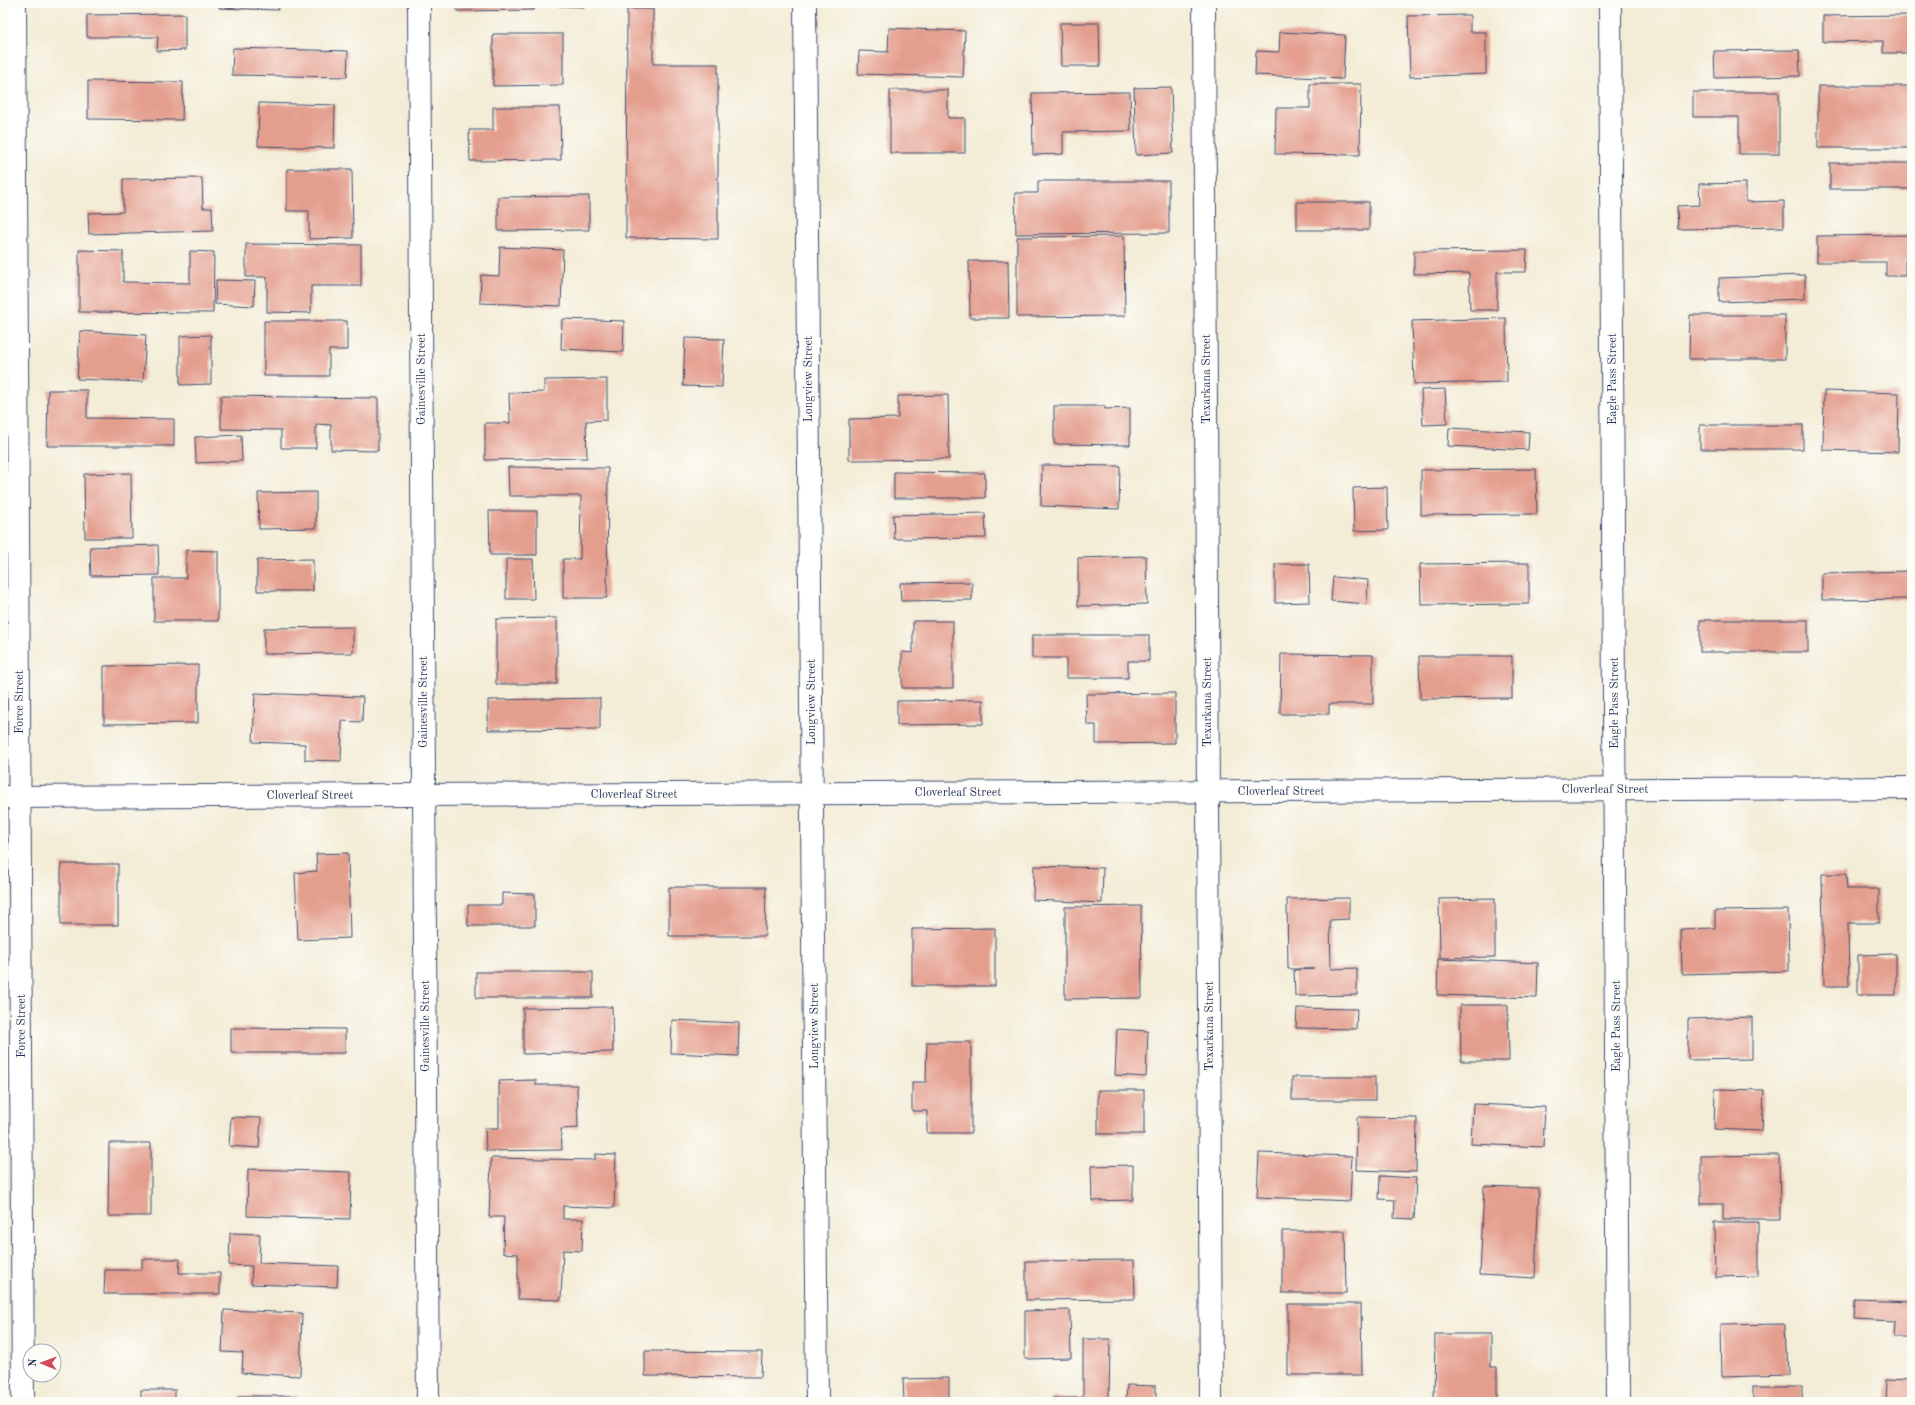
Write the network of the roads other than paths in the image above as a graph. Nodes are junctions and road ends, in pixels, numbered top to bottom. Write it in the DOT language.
graph roads {
  1 [pos="14,3"];
  2 [pos="419,3"];
  3 [pos="805,3"];
  4 [pos="1204,3"];
  5 [pos="1610,3"];
  6 [pos="1912,788"];
  7 [pos="1614,789"];
  8 [pos="1208,791"];
  9 [pos="812,793"];
  10 [pos="424,795"];
  11 [pos="11,796"];
  12 [pos="23,1402"];
  13 [pos="428,1402"];
  14 [pos="817,1402"];
  15 [pos="1211,1402"];
  16 [pos="1618,1402"];
  1 -- 11 [label="street, Force Street"];
  2 -- 10 [label="street, Gainesville Street"];
  3 -- 9 [label="street, Longview Street"];
  4 -- 8 [label="street, Texarkana Street"];
  5 -- 7 [label="street, Eagle Pass Street"];
  6 -- 7 [label="street, Cloverleaf Street"];
  7 -- 8 [label="street, Cloverleaf Street"];
  7 -- 16 [label="street, Eagle Pass Street"];
  8 -- 9 [label="street, Cloverleaf Street"];
  8 -- 15 [label="street, Texarkana Street"];
  9 -- 10 [label="street, Cloverleaf Street"];
  9 -- 14 [label="street, Longview Street"];
  10 -- 11 [label="street, Cloverleaf Street"];
  10 -- 13 [label="street, Gainesville Street"];
  11 -- 12 [label="street, Force Street"];
}
